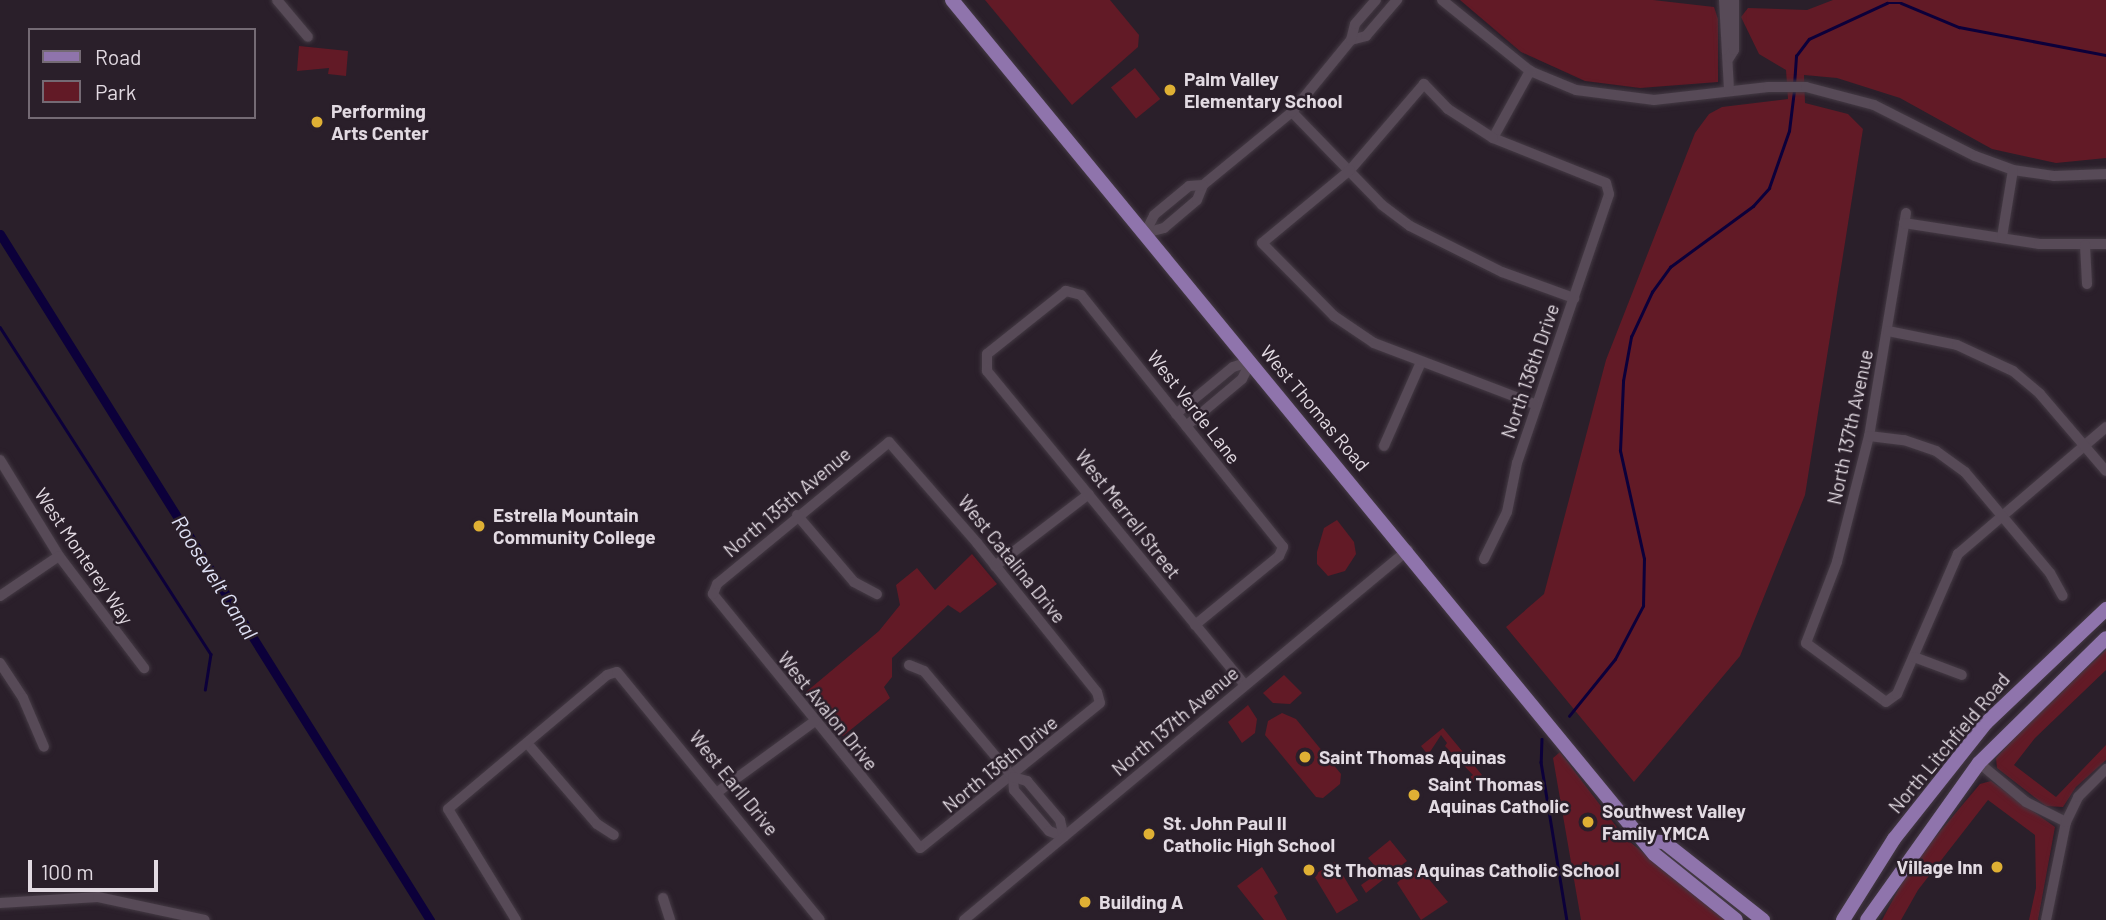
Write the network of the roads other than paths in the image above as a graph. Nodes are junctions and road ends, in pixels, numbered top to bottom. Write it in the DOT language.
graph roads {
  1 [pos="277,0"];
  2 [pos="952,0"];
  3 [pos="1376,0"];
  4 [pos="1397,0"];
  5 [pos="1441,0"];
  6 [pos="1724,0"];
  7 [pos="1734,0"];
  8 [pos="1729,23"];
  9 [pos="308,37"];
  10 [pos="1351,40"];
  11 [pos="1530,71"];
  12 [pos="1729,90"];
  13 [pos="1292,113"];
  14 [pos="1493,138"];
  15 [pos="1350,170"];
  16 [pos="2013,170"];
  17 [pos="2106,174"];
  18 [pos="1203,185"];
  19 [pos="1145,233"];
  20 [pos="2001,237"];
  21 [pos="2106,243"];
  22 [pos="2085,245"];
  23 [pos="2087,284"];
  24 [pos="1075,290"];
  25 [pos="1574,298"];
  26 [pos="1888,331"];
  27 [pos="1251,361"];
  28 [pos="1421,362"];
  29 [pos="1537,405"];
  30 [pos="1176,414"];
  31 [pos="1186,426"];
  32 [pos="2106,427"];
  33 [pos="1869,436"];
  34 [pos="889,442"];
  35 [pos="2084,445"];
  36 [pos="1384,446"];
  37 [pos="0,460"];
  38 [pos="2106,471"];
  39 [pos="1089,494"];
  40 [pos="2001,512"];
  41 [pos="797,515"];
  42 [pos="1408,550"];
  43 [pos="59,556"];
  44 [pos="1484,558"];
  45 [pos="995,566"];
  46 [pos="713,594"];
  47 [pos="877,594"];
  48 [pos="0,596"];
  49 [pos="2063,596"];
  50 [pos="2106,609"];
  51 [pos="1195,625"];
  52 [pos="2106,638"];
  53 [pos="1914,657"];
  54 [pos="0,663"];
  55 [pos="909,665"];
  56 [pos="144,668"];
  57 [pos="1962,675"];
  58 [pos="1245,685"];
  59 [pos="1100,703"];
  60 [pos="815,721"];
  61 [pos="527,743"];
  62 [pos="44,747"];
  63 [pos="1979,763"];
  64 [pos="2106,769"];
  65 [pos="1013,777"];
  66 [pos="719,791"];
  67 [pos="2066,822"];
  68 [pos="614,835"];
  69 [pos="1064,837"];
  70 [pos="1648,841"];
  71 [pos="920,848"];
  72 [pos="663,898"];
  73 [pos="0,903"];
  74 [pos="205,920"];
  75 [pos="516,920"];
  76 [pos="670,920"];
  77 [pos="820,920"];
  78 [pos="964,920"];
  79 [pos="1736,920"];
  80 [pos="1763,920"];
  81 [pos="1843,920"];
  82 [pos="1867,920"];
  83 [pos="2046,920"];
  1 -- 9 [label="street"];
  2 -- 19 [label="main road, West Thomas Road"];
  3 -- 10 [label="street"];
  4 -- 10 [label="street"];
  5 -- 11 [label="street"];
  6 -- 8 [label="street"];
  7 -- 8 [label="street"];
  8 -- 12 [label="street"];
  10 -- 13 [label="street"];
  11 -- 12 [label="street"];
  11 -- 14 [label="street"];
  12 -- 16 [label="street"];
  13 -- 15 [label="street"];
  13 -- 18 [label="street"];
  14 -- 15 [label="street"];
  14 -- 25 [label="street, North 136th Drive"];
  15 -- 25 [label="street"];
  15 -- 28 [label="street"];
  16 -- 17 [label="street"];
  16 -- 20 [label="street"];
  18 -- 19 [label="street"];
  18 -- 19 [label="street"];
  19 -- 27 [label="main road, West Thomas Road"];
  20 -- 22 [label="street"];
  20 -- 26 [label="street, North 137th Avenue"];
  21 -- 22 [label="street"];
  22 -- 23 [label="street"];
  24 -- 30 [label="street, West Verde Lane"];
  24 -- 39 [label="street, West Merrell Street"];
  25 -- 29 [label="street, North 136th Drive"];
  26 -- 33 [label="street, North 137th Avenue"];
  26 -- 35 [label="street"];
  27 -- 30 [label="street"];
  27 -- 31 [label="street"];
  27 -- 42 [label="main road, West Thomas Road"];
  28 -- 29 [label="street"];
  28 -- 36 [label="street"];
  29 -- 44 [label="street, North 136th Drive"];
  30 -- 31 [label="street, West Verde Lane"];
  31 -- 51 [label="street, West Verde Lane"];
  32 -- 35 [label="street"];
  33 -- 40 [label="street"];
  33 -- 53 [label="street, North 137th Avenue"];
  34 -- 41 [label="street, North 135th Avenue"];
  34 -- 45 [label="street, West Catalina Drive"];
  35 -- 38 [label="street"];
  35 -- 40 [label="street"];
  37 -- 43 [label="street, West Monterey Way"];
  39 -- 45 [label="street"];
  39 -- 51 [label="street, West Merrell Street"];
  40 -- 49 [label="street"];
  40 -- 53 [label="street"];
  41 -- 46 [label="street, North 135th Avenue"];
  41 -- 47 [label="street"];
  42 -- 58 [label="street, North 137th Avenue"];
  42 -- 70 [label="main road, West Thomas Road"];
  43 -- 48 [label="street"];
  43 -- 56 [label="street, West Monterey Way"];
  45 -- 59 [label="street, West Catalina Drive"];
  46 -- 60 [label="street, West Avalon Drive"];
  50 -- 81 [label="main road, North Litchfield Road"];
  51 -- 58 [label="street, West Merrell Street"];
  52 -- 63 [label="main road, North Litchfield Road"];
  53 -- 57 [label="street"];
  54 -- 62 [label="street"];
  55 -- 65 [label="street"];
  58 -- 69 [label="street, North 137th Avenue"];
  59 -- 65 [label="street, North 136th Drive"];
  60 -- 66 [label="street"];
  60 -- 71 [label="street, West Avalon Drive"];
  61 -- 66 [label="street, West Earll Drive"];
  61 -- 68 [label="street"];
  61 -- 75 [label="street"];
  63 -- 67 [label="street"];
  63 -- 82 [label="main road, North Litchfield Road"];
  64 -- 67 [label="street"];
  65 -- 69 [label="street"];
  65 -- 71 [label="street, North 136th Drive"];
  66 -- 77 [label="street, West Earll Drive"];
  67 -- 83 [label="street"];
  69 -- 78 [label="street, North 137th Avenue"];
  70 -- 79 [label="main road, West Thomas Road"];
  70 -- 80 [label="main road, West Thomas Road"];
  72 -- 76 [label="street"];
  73 -- 74 [label="street"];
}
